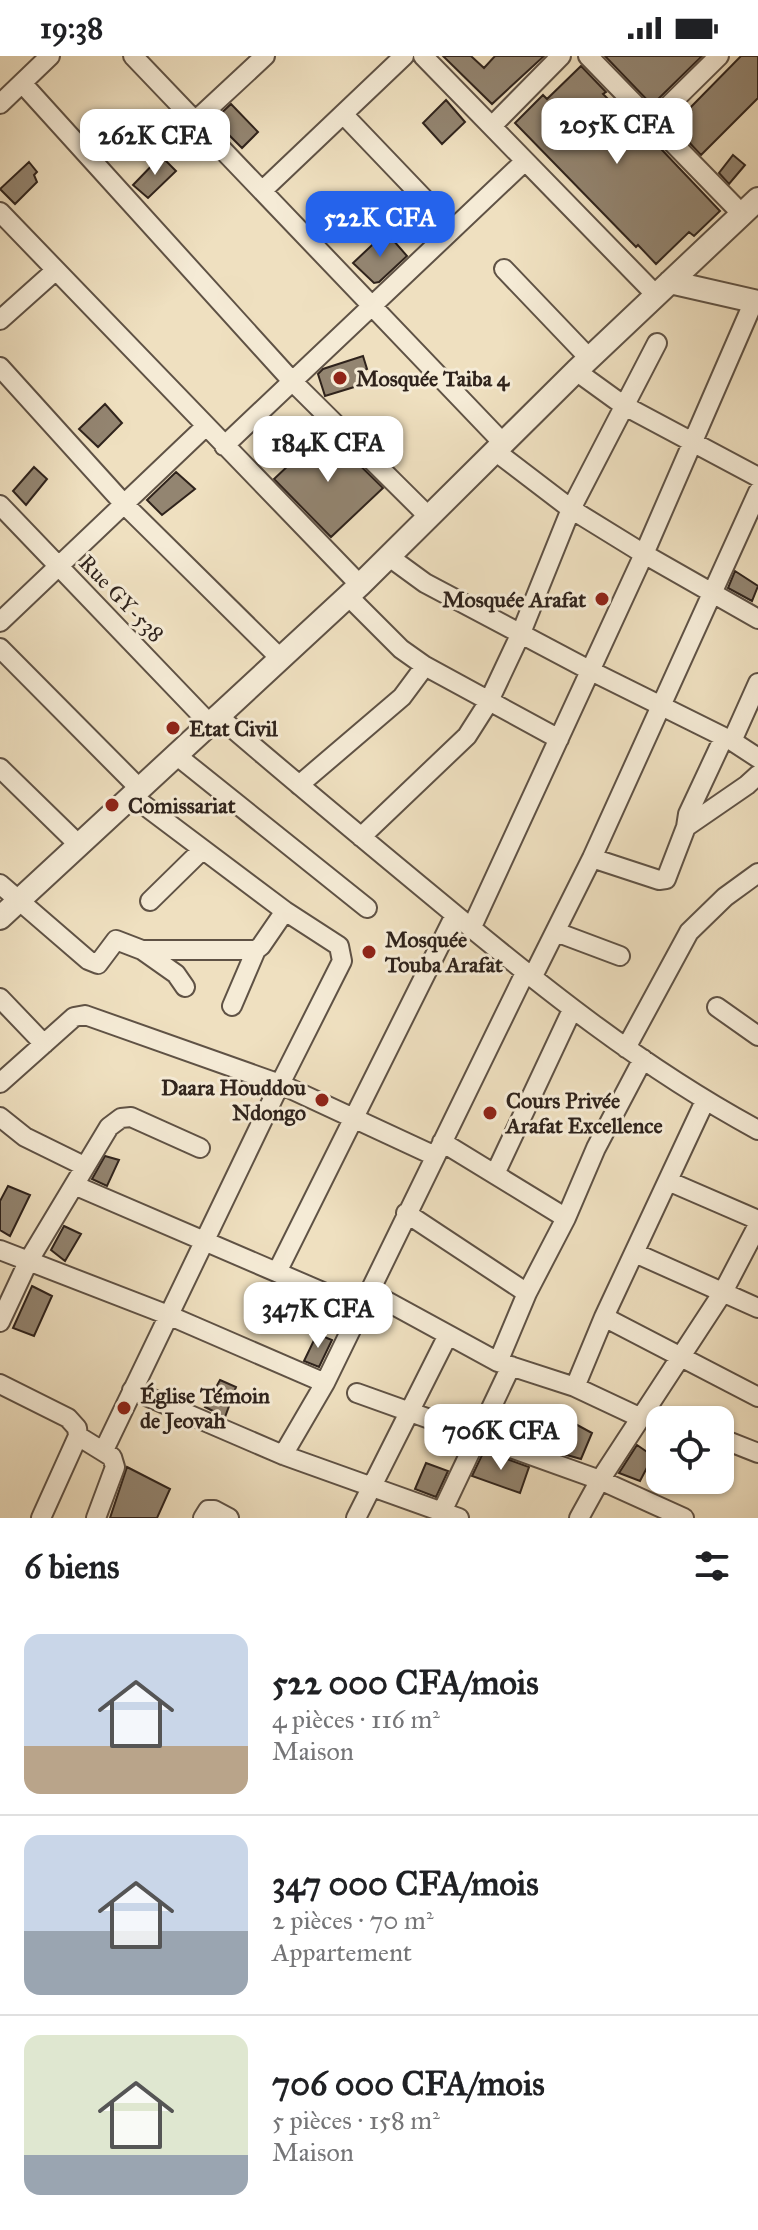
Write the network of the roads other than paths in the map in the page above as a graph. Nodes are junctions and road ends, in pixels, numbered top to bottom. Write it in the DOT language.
graph roads {
  1 [pos="50,56"];
  2 [pos="133,56"];
  3 [pos="265,56"];
  4 [pos="404,56"];
  5 [pos="423,56"];
  6 [pos="561,56"];
  7 [pos="588,56"];
  8 [pos="719,56"];
  9 [pos="22,83"];
  10 [pos="0,104"];
  11 [pos="343,114"];
  12 [pos="195,121"];
  13 [pos="652,122"];
  14 [pos="492,126"];
  15 [pos="525,161"];
  16 [pos="262,191"];
  17 [pos="750,207"];
  18 [pos="0,212"];
  19 [pos="453,229"];
  20 [pos="504,269"];
  21 [pos="56,270"];
  22 [pos="663,289"];
  23 [pos="756,301"];
  24 [pos="371,307"];
  25 [pos="0,320"];
  26 [pos="657,343"];
  27 [pos="583,365"];
  28 [pos="0,367"];
  29 [pos="292,381"];
  30 [pos="623,405"];
  31 [pos="206,426"];
  32 [pos="694,443"];
  33 [pos="224,446"];
  34 [pos="499,447"];
  35 [pos="758,477"];
  36 [pos="758,492"];
  37 [pos="124,504"];
  38 [pos="0,505"];
  39 [pos="571,509"];
  40 [pos="428,516"];
  41 [pos="644,554"];
  42 [pos="388,556"];
  43 [pos="58,567"];
  44 [pos="354,591"];
  45 [pos="713,593"];
  46 [pos="758,619"];
  47 [pos="0,622"];
  48 [pos="521,633"];
  49 [pos="0,648"];
  50 [pos="280,658"];
  51 [pos="425,666"];
  52 [pos="591,671"];
  53 [pos="758,683"];
  54 [pos="488,703"];
  55 [pos="662,707"];
  56 [pos="213,719"];
  57 [pos="559,739"];
  58 [pos="728,739"];
  59 [pos="176,755"];
  60 [pos="758,758"];
  61 [pos="0,768"];
  62 [pos="299,785"];
  63 [pos="754,786"];
  64 [pos="136,793"];
  65 [pos="686,827"];
  66 [pos="361,837"];
  67 [pos="79,845"];
  68 [pos="202,850"];
  69 [pos="592,858"];
  70 [pos="758,873"];
  71 [pos="0,884"];
  72 [pos="19,900"];
  73 [pos="150,901"];
  74 [pos="367,908"];
  75 [pos="285,911"];
  76 [pos="455,915"];
  77 [pos="0,918"];
  78 [pos="471,929"];
  79 [pos="556,932"];
  80 [pos="142,950"];
  81 [pos="256,950"];
  82 [pos="620,956"];
  83 [pos="529,975"];
  84 [pos="185,987"];
  85 [pos="0,998"];
  86 [pos="232,1006"];
  87 [pos="717,1007"];
  88 [pos="572,1010"];
  89 [pos="758,1036"];
  90 [pos="44,1044"];
  91 [pos="626,1048"];
  92 [pos="643,1059"];
  93 [pos="0,1083"];
  94 [pos="280,1084"];
  95 [pos="705,1101"];
  96 [pos="0,1117"];
  97 [pos="353,1118"];
  98 [pos="758,1130"];
  99 [pos="200,1148"];
  100 [pos="438,1149"];
  101 [pos="84,1166"];
  102 [pos="495,1174"];
  103 [pos="668,1181"];
  104 [pos="74,1185"];
  105 [pos="406,1213"];
  106 [pos="566,1218"];
  107 [pos="758,1222"];
  108 [pos="204,1241"];
  109 [pos="0,1250"];
  110 [pos="635,1253"];
  111 [pos="29,1260"];
  112 [pos="277,1272"];
  113 [pos="723,1292"];
  114 [pos="527,1293"];
  115 [pos="364,1300"];
  116 [pos="758,1308"];
  117 [pos="168,1315"];
  118 [pos="604,1317"];
  119 [pos="0,1322"];
  120 [pos="448,1335"];
  121 [pos="679,1356"];
  122 [pos="504,1364"];
  123 [pos="325,1383"];
  124 [pos="0,1384"];
  125 [pos="575,1387"];
  126 [pos="132,1390"];
  127 [pos="357,1393"];
  128 [pos="758,1397"];
  129 [pos="410,1412"];
  130 [pos="642,1416"];
  131 [pos="646,1417"];
  132 [pos="78,1436"];
  133 [pos="477,1436"];
  134 [pos="734,1444"];
  135 [pos="104,1450"];
  136 [pos="758,1453"];
  137 [pos="283,1455"];
  138 [pos="600,1480"];
  139 [pos="372,1486"];
  140 [pos="447,1516"];
  141 [pos="41,1518"];
  142 [pos="96,1518"];
  143 [pos="203,1518"];
  144 [pos="229,1518"];
  145 [pos="356,1518"];
  146 [pos="579,1518"];
  147 [pos="684,1518"];
  1 -- 9 [label="street"];
  2 -- 12 [label="street"];
  3 -- 12 [label="street"];
  4 -- 11 [label="street"];
  5 -- 14 [label="street"];
  6 -- 14 [label="street"];
  7 -- 13 [label="street"];
  8 -- 13 [label="street"];
  9 -- 10 [label="street"];
  9 -- 29 [label="street"];
  11 -- 16 [label="street"];
  11 -- 19 [label="street"];
  12 -- 16 [label="street"];
  13 -- 17 [label="street"];
  14 -- 15 [label="street"];
  15 -- 19 [label="street"];
  15 -- 22 [label="street"];
  16 -- 24 [label="street"];
  17 -- 22 [label="street"];
  18 -- 21 [label="street"];
  19 -- 24 [label="street"];
  20 -- 27 [label="street"];
  21 -- 25 [label="street"];
  21 -- 31 [label="street"];
  22 -- 23 [label="street"];
  22 -- 27 [label="street"];
  23 -- 32 [label="street"];
  24 -- 29 [label="street"];
  24 -- 34 [label="street"];
  26 -- 30 [label="street"];
  27 -- 30 [label="street"];
  27 -- 34 [label="street"];
  28 -- 37 [label="street"];
  29 -- 33 [label="street"];
  29 -- 40 [label="street"];
  30 -- 32 [label="street"];
  30 -- 39 [label="street"];
  31 -- 33 [label="street"];
  31 -- 37 [label="street"];
  32 -- 35 [label="street"];
  32 -- 41 [label="street"];
  33 -- 44 [label="street"];
  34 -- 39 [label="street"];
  34 -- 40 [label="street"];
  36 -- 45 [label="street"];
  37 -- 43 [label="street"];
  37 -- 50 [label="street"];
  38 -- 43 [label="street, Rue GY-538"];
  39 -- 41 [label="street"];
  39 -- 48 [label="street"];
  40 -- 42 [label="street"];
  41 -- 45 [label="street"];
  41 -- 52 [label="street"];
  42 -- 44 [label="street"];
  42 -- 48 [label="street"];
  43 -- 47 [label="street"];
  43 -- 56 [label="street, Rue GY-538"];
  44 -- 50 [label="street"];
  44 -- 51 [label="street"];
  45 -- 46 [label="street"];
  45 -- 55 [label="street"];
  48 -- 52 [label="street"];
  48 -- 54 [label="street"];
  49 -- 64 [label="street"];
  50 -- 56 [label="street"];
  51 -- 54 [label="street"];
  51 -- 62 [label="street"];
  52 -- 55 [label="street"];
  52 -- 57 [label="street"];
  53 -- 58 [label="street"];
  54 -- 57 [label="street"];
  54 -- 66 [label="street"];
  55 -- 58 [label="street"];
  55 -- 69 [label="street"];
  56 -- 59 [label="street"];
  56 -- 62 [label="street, Rue GY-538"];
  57 -- 78 [label="street"];
  58 -- 60 [label="street"];
  58 -- 65 [label="street"];
  59 -- 64 [label="street"];
  59 -- 74 [label="street"];
  61 -- 67 [label="street"];
  62 -- 66 [label="street, Rue GY-538"];
  63 -- 65 [label="street"];
  64 -- 67 [label="street"];
  64 -- 68 [label="street"];
  65 -- 69 [label="street"];
  66 -- 76 [label="street, Rue GY-538"];
  67 -- 72 [label="street"];
  68 -- 73 [label="street"];
  68 -- 75 [label="street"];
  69 -- 79 [label="street"];
  70 -- 91 [label="street"];
  71 -- 72 [label="street"];
  72 -- 77 [label="street"];
  72 -- 80 [label="street"];
  75 -- 81 [label="street"];
  75 -- 94 [label="street"];
  76 -- 78 [label="street, Rue GY-538"];
  76 -- 97 [label="street"];
  78 -- 83 [label="street, Rue GY-538"];
  79 -- 82 [label="street"];
  79 -- 83 [label="street"];
  80 -- 81 [label="street"];
  80 -- 84 [label="street"];
  81 -- 86 [label="street"];
  83 -- 88 [label="street, Rue GY-538"];
  83 -- 100 [label="street"];
  85 -- 90 [label="street"];
  87 -- 89 [label="street"];
  88 -- 91 [label="street, Rue GY-538"];
  88 -- 102 [label="street"];
  90 -- 93 [label="street"];
  90 -- 94 [label="street"];
  91 -- 92 [label="street, Rue GY-538"];
  92 -- 95 [label="street, Rue GY-538"];
  92 -- 106 [label="street"];
  94 -- 97 [label="street"];
  94 -- 108 [label="street"];
  95 -- 98 [label="street, Rue GY-538"];
  95 -- 103 [label="street"];
  96 -- 101 [label="street"];
  97 -- 100 [label="street"];
  97 -- 112 [label="street"];
  99 -- 101 [label="street"];
  100 -- 102 [label="street"];
  100 -- 105 [label="street"];
  101 -- 104 [label="street"];
  102 -- 106 [label="street"];
  103 -- 107 [label="street"];
  103 -- 110 [label="street"];
  104 -- 108 [label="street"];
  104 -- 111 [label="street"];
  105 -- 114 [label="street"];
  105 -- 115 [label="street"];
  106 -- 114 [label="street"];
  107 -- 113 [label="street"];
  108 -- 112 [label="street"];
  108 -- 117 [label="street"];
  109 -- 111 [label="street"];
  110 -- 113 [label="street"];
  110 -- 118 [label="street"];
  111 -- 117 [label="street"];
  111 -- 119 [label="street"];
  112 -- 115 [label="street"];
  113 -- 116 [label="street"];
  113 -- 121 [label="street"];
  114 -- 122 [label="street"];
  115 -- 120 [label="street"];
  115 -- 123 [label="street"];
  117 -- 123 [label="street"];
  117 -- 126 [label="street"];
  118 -- 121 [label="street"];
  118 -- 125 [label="street"];
  120 -- 122 [label="street"];
  120 -- 129 [label="street"];
  121 -- 128 [label="street"];
  121 -- 130 [label="street"];
  122 -- 125 [label="street"];
  122 -- 133 [label="street"];
  123 -- 137 [label="street"];
  124 -- 132 [label="street"];
  125 -- 130 [label="street"];
  126 -- 135 [label="street"];
  126 -- 137 [label="street"];
  127 -- 129 [label="street"];
  129 -- 133 [label="street"];
  129 -- 139 [label="street"];
  130 -- 131 [label="street"];
  130 -- 138 [label="street"];
  132 -- 135 [label="street"];
  132 -- 141 [label="street"];
  133 -- 138 [label="street"];
  133 -- 140 [label="street"];
  134 -- 136 [label="street"];
  135 -- 142 [label="street"];
  137 -- 139 [label="street"];
  138 -- 146 [label="street"];
  138 -- 147 [label="street"];
  139 -- 140 [label="street"];
  139 -- 145 [label="street"];
  143 -- 144 [label="street"];
}
